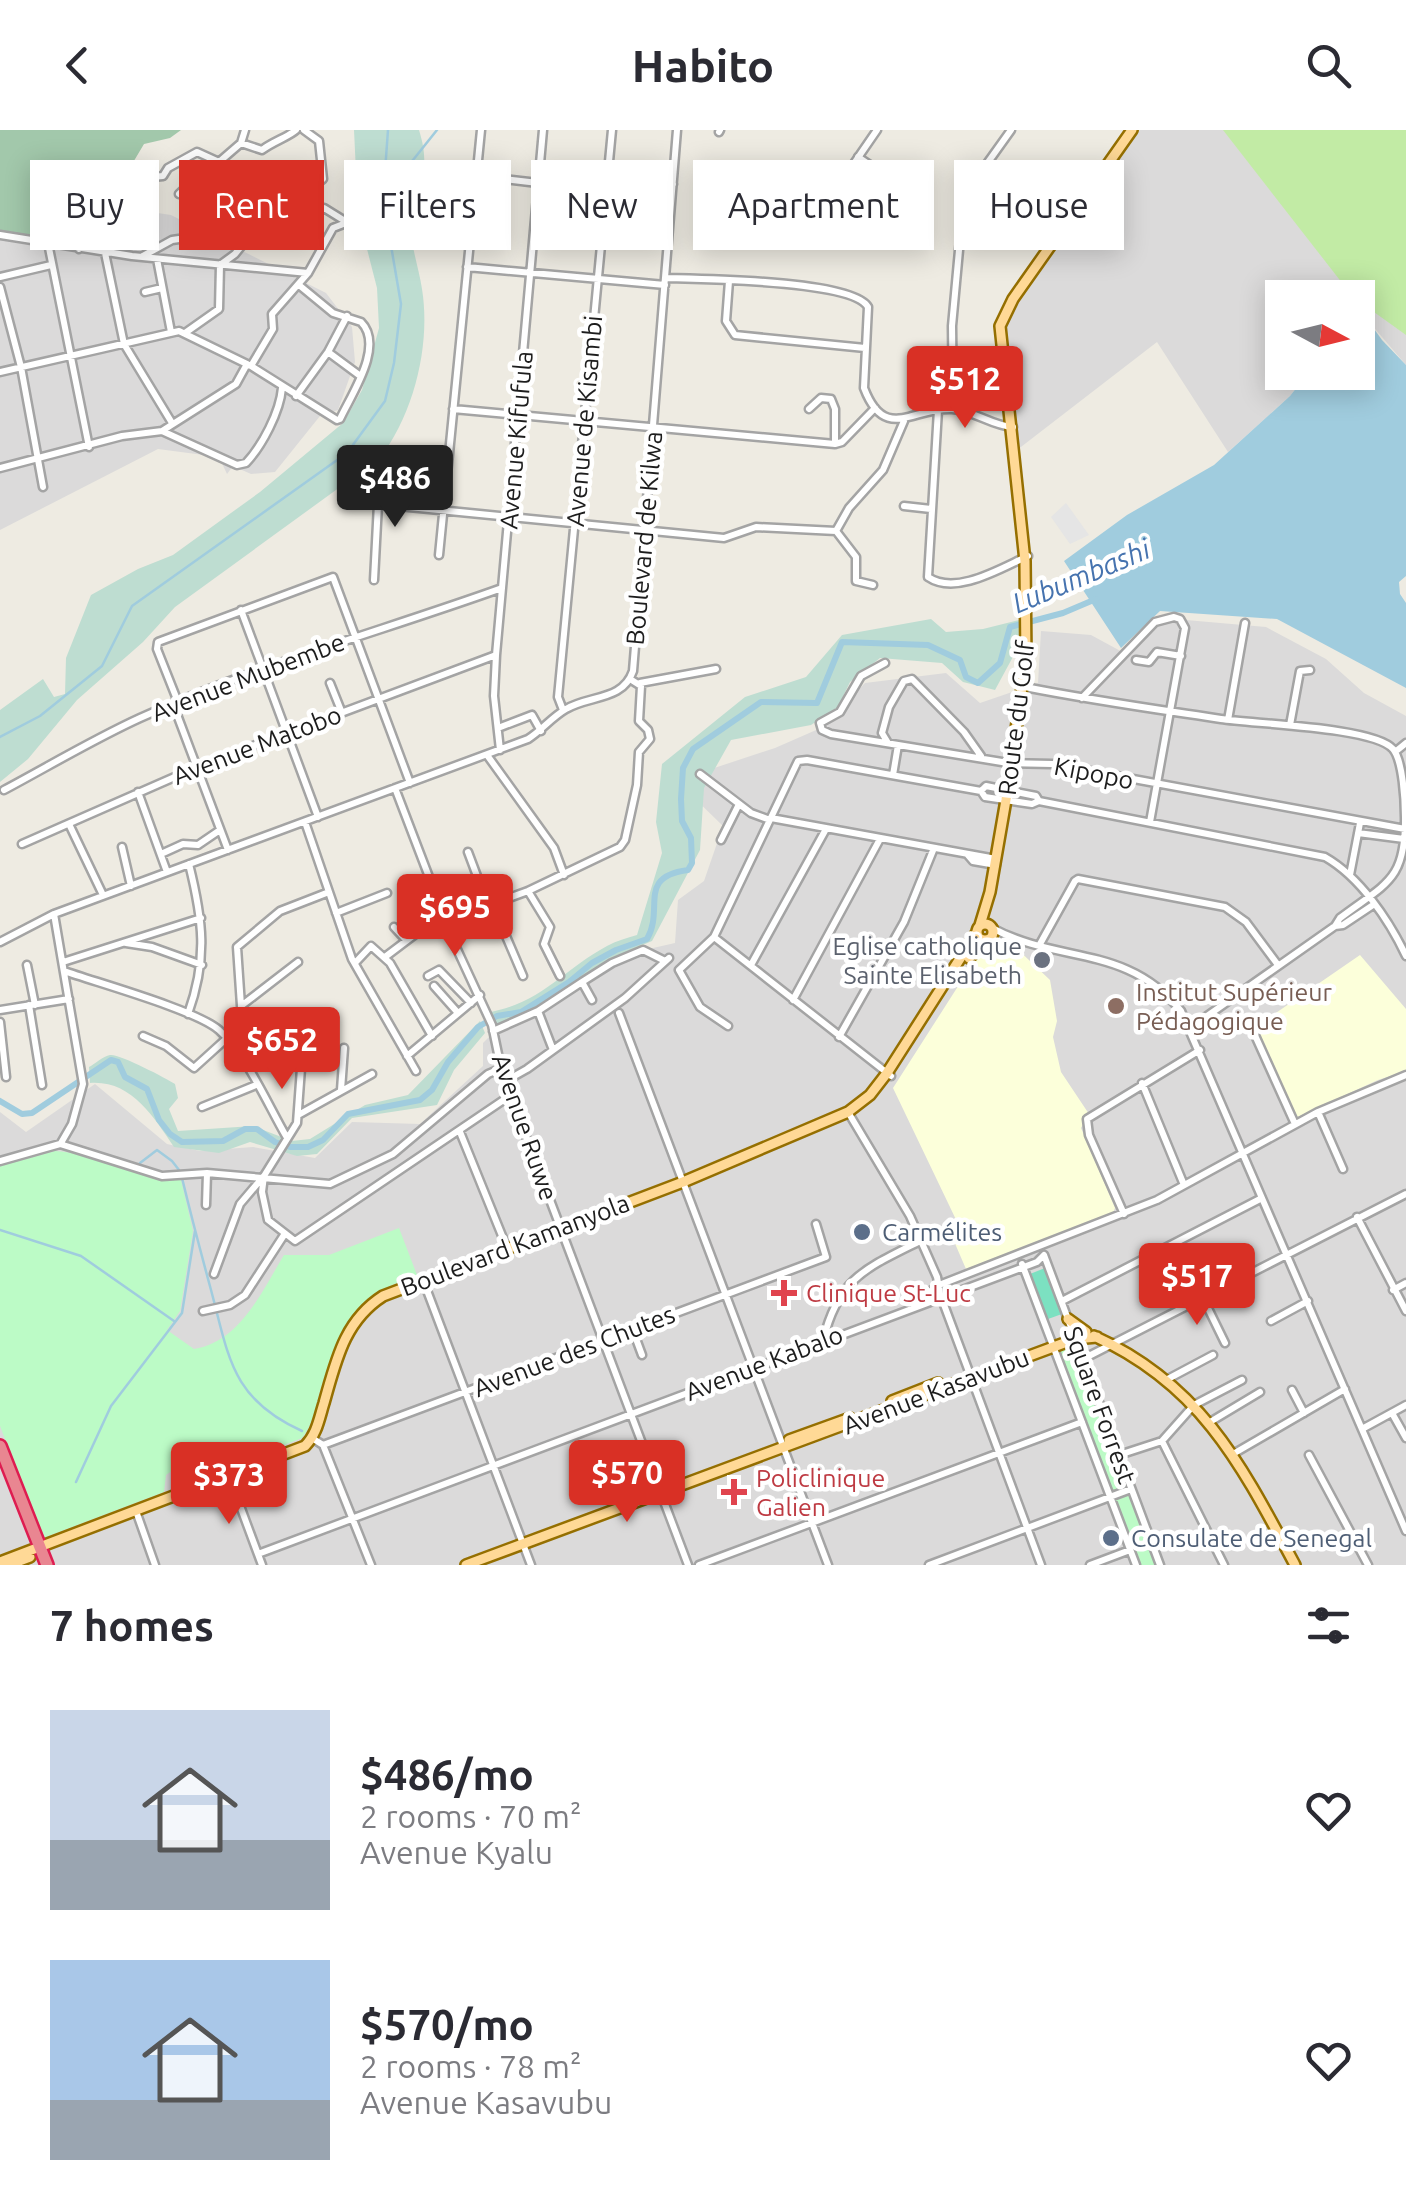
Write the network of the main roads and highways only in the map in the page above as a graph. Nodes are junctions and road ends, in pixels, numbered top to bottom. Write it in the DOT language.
graph roads {
  1 [pos="1134,130"];
  2 [pos="984,927"];
  3 [pos="938,1000"];
  4 [pos="562,1230"];
  5 [pos="423,1281"];
  6 [pos="1068,1318"];
  7 [pos="1086,1332"];
  8 [pos="1074,1336"];
  9 [pos="1097,1337"];
  10 [pos="0,1446"];
  11 [pos="43,1555"];
  12 [pos="0,1562"];
  13 [pos="9,1565"];
  14 [pos="466,1565"];
  15 [pos="1295,1565"];
  1 -- 2 [label="main road, Route du Golf"];
  2 -- 3 [label="main road, Boulevard Kamanyola"];
  2 -- 3 [label="main road, Boulevard Kamanyola"];
  3 -- 4 [label="main road, Boulevard Kamanyola"];
  4 -- 5 [label="main road, Boulevard Kamanyola"];
  4 -- 5 [label="main road, Boulevard Kamanyola"];
  5 -- 11 [label="main road, Boulevard Kamanyola"];
  6 -- 7 [label="main road"];
  7 -- 8 [label="main road"];
  7 -- 9 [label="main road"];
  8 -- 9 [label="main road, Avenue Kasavubu"];
  8 -- 14 [label="main road, Avenue Kasavubu"];
  9 -- 15 [label="main road"];
  10 -- 11 [label="highway"];
  11 -- 12 [label="main road"];
  11 -- 13 [label="main road"];
}
